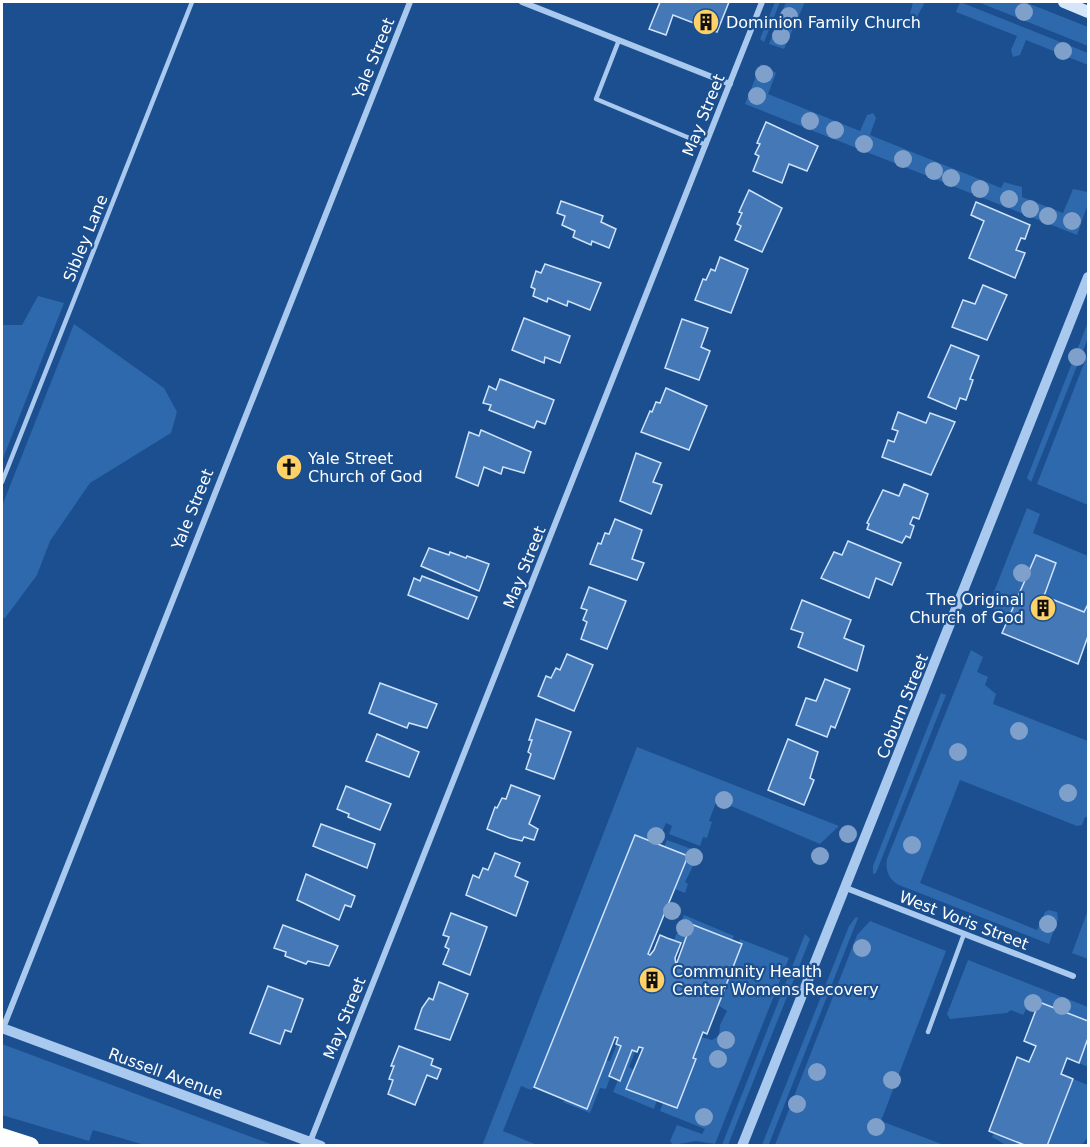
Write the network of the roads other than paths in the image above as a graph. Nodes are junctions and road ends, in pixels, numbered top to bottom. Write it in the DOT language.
graph roads {
  1 [pos="192,2"];
  2 [pos="410,2"];
  3 [pos="522,2"];
  4 [pos="762,2"];
  5 [pos="1064,2"];
  6 [pos="1089,12"];
  7 [pos="618,40"];
  8 [pos="730,84"];
  9 [pos="706,145"];
  10 [pos="1089,277"];
  11 [pos="2,483"];
  12 [pos="846,888"];
  13 [pos="964,934"];
  14 [pos="1073,976"];
  15 [pos="2,1028"];
  16 [pos="928,1032"];
  17 [pos="2,1137"];
  18 [pos="315,1144"];
  19 [pos="30,1146"];
  20 [pos="742,1146"];
  1 -- 11 [label="lane, Sibley Lane"];
  2 -- 15 [label="street, Yale Street"];
  3 -- 7 [label="street"];
  4 -- 8 [label="street, May Street"];
  5 -- 6 [label="main road"];
  7 -- 8 [label="street"];
  7 -- 9 [label="lane"];
  8 -- 9 [label="street, May Street"];
  9 -- 18 [label="street, May Street"];
  10 -- 12 [label="street, Coburn Street"];
  12 -- 13 [label="street, West Voris Street"];
  12 -- 20 [label="street, Coburn Street"];
  13 -- 14 [label="street, West Voris Street"];
  13 -- 16 [label="lane"];
  15 -- 18 [label="street, Russell Avenue"];
  17 -- 19 [label="highway"];
}
